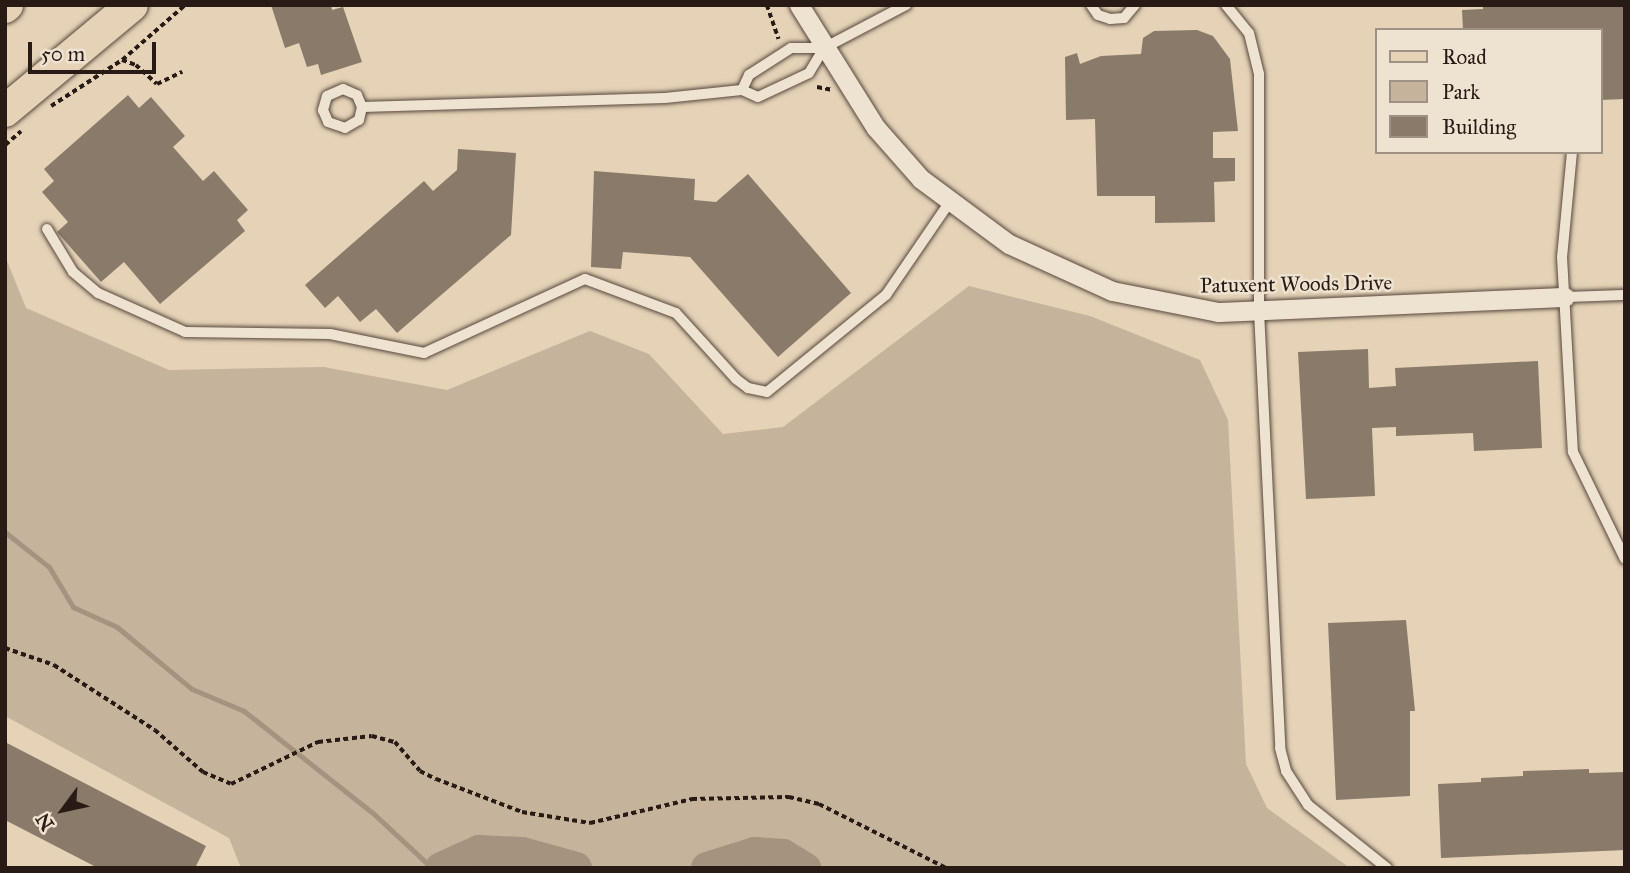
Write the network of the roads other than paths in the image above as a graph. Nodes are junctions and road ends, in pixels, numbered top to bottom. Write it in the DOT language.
graph roads {
  1 [pos="132,5"];
  2 [pos="906,5"];
  3 [pos="1091,5"];
  4 [pos="1135,5"];
  5 [pos="1226,5"];
  6 [pos="806,10"];
  7 [pos="824,48"];
  8 [pos="742,90"];
  9 [pos="362,107"];
  10 [pos="18,116"];
  11 [pos="1572,154"];
  12 [pos="949,203"];
  13 [pos="47,229"];
  14 [pos="1625,295"];
  15 [pos="1564,297"];
  16 [pos="1259,311"];
  17 [pos="1625,559"];
  18 [pos="1387,868"];
  1 -- 10 [label="main road"];
  2 -- 7 [label="lane"];
  3 -- 4 [label="lane"];
  5 -- 16 [label="lane"];
  6 -- 7 [label="street, Patuxent Woods Drive"];
  7 -- 8 [label="lane"];
  7 -- 8 [label="lane"];
  7 -- 12 [label="street, Patuxent Woods Drive"];
  8 -- 9 [label="lane"];
  9 -- 9 [label="lane"];
  11 -- 15 [label="lane"];
  12 -- 13 [label="lane"];
  12 -- 16 [label="street, Patuxent Woods Drive"];
  14 -- 15 [label="lane"];
  15 -- 16 [label="street, Patuxent Woods Drive"];
  15 -- 17 [label="lane"];
  16 -- 18 [label="lane"];
}
